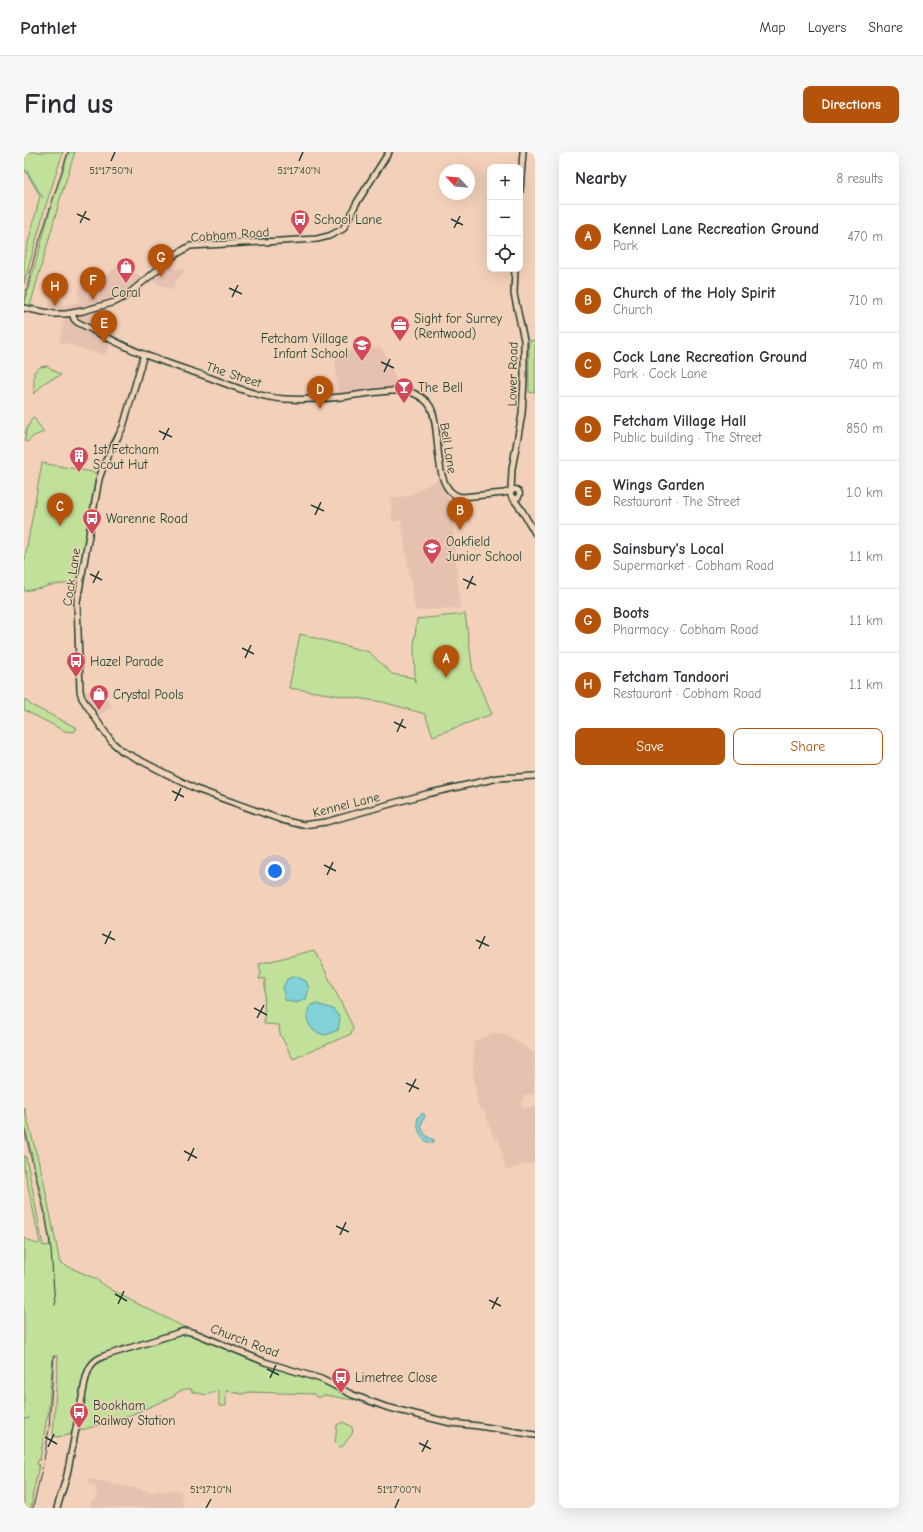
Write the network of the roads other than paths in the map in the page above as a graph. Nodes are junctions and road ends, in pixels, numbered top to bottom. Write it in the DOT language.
graph roads {
  1 [pos="389,152"];
  2 [pos="524,152"];
  3 [pos="523,164"];
  4 [pos="515,272"];
  5 [pos="24,308"];
  6 [pos="72,313"];
  7 [pos="144,354"];
  8 [pos="405,391"];
  9 [pos="512,493"];
  10 [pos="521,509"];
  11 [pos="535,532"];
  12 [pos="80,691"];
  13 [pos="535,776"];
  14 [pos="535,1435"];
  15 [pos="57,1508"];
  1 -- 6 [label="street, Cobham Road"];
  2 -- 3 [label="street"];
  4 -- 9 [label="street, Lower Road"];
  5 -- 6 [label="street, Cobham Road"];
  6 -- 7 [label="street, The Street"];
  7 -- 8 [label="street, The Street"];
  7 -- 12 [label="street, Cock Lane"];
  8 -- 9 [label="street, Bell Lane"];
  9 -- 10 [label="street, Lower Road"];
  9 -- 10 [label="street, Lower Road"];
  10 -- 11 [label="street, Lower Road"];
  12 -- 13 [label="street, Kennel Lane"];
  14 -- 15 [label="street, Church Road"];
}
